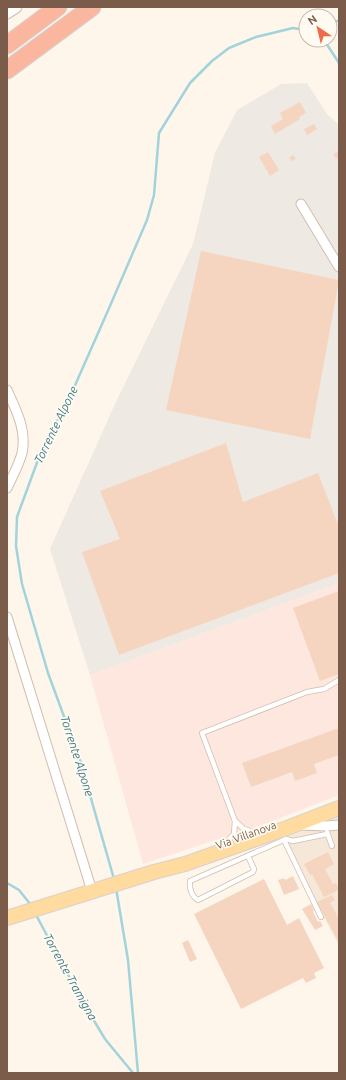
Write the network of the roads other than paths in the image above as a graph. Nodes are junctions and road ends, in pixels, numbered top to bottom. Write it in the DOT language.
graph roads {
  1 [pos="16,7"];
  2 [pos="58,7"];
  3 [pos="92,7"];
  4 [pos="7,14"];
  5 [pos="7,45"];
  6 [pos="7,70"];
  7 [pos="301,204"];
  8 [pos="339,267"];
  9 [pos="7,390"];
  10 [pos="7,488"];
  11 [pos="7,617"];
  12 [pos="339,680"];
  13 [pos="337,810"];
  14 [pos="235,821"];
  15 [pos="299,821"];
  16 [pos="339,825"];
  17 [pos="327,830"];
  18 [pos="253,832"];
  19 [pos="284,836"];
  20 [pos="226,842"];
  21 [pos="332,846"];
  22 [pos="248,856"];
  23 [pos="147,874"];
  24 [pos="99,889"];
  25 [pos="321,917"];
  26 [pos="8,918"];
  1 -- 4 [label="street"];
  2 -- 5 [label="highway"];
  3 -- 6 [label="highway"];
  7 -- 8 [label="street"];
  9 -- 10 [label="street"];
  11 -- 24 [label="street"];
  12 -- 14 [label="lane"];
  13 -- 15 [label="main road, Via Villanova"];
  13 -- 18 [label="main road, Via Villanova"];
  14 -- 18 [label="lane"];
  14 -- 20 [label="lane"];
  15 -- 17 [label="street"];
  15 -- 19 [label="main road, Via Villanova"];
  16 -- 17 [label="street"];
  17 -- 19 [label="lane"];
  17 -- 21 [label="lane"];
  18 -- 20 [label="main road, Via Villanova"];
  19 -- 22 [label="lane"];
  19 -- 23 [label="main road, Via Villanova"];
  19 -- 25 [label="lane"];
  20 -- 23 [label="main road, Via Villanova"];
  22 -- 22 [label="lane"];
  23 -- 24 [label="main road, Via Villanova"];
  24 -- 26 [label="main road, Via Villanova"];
}
